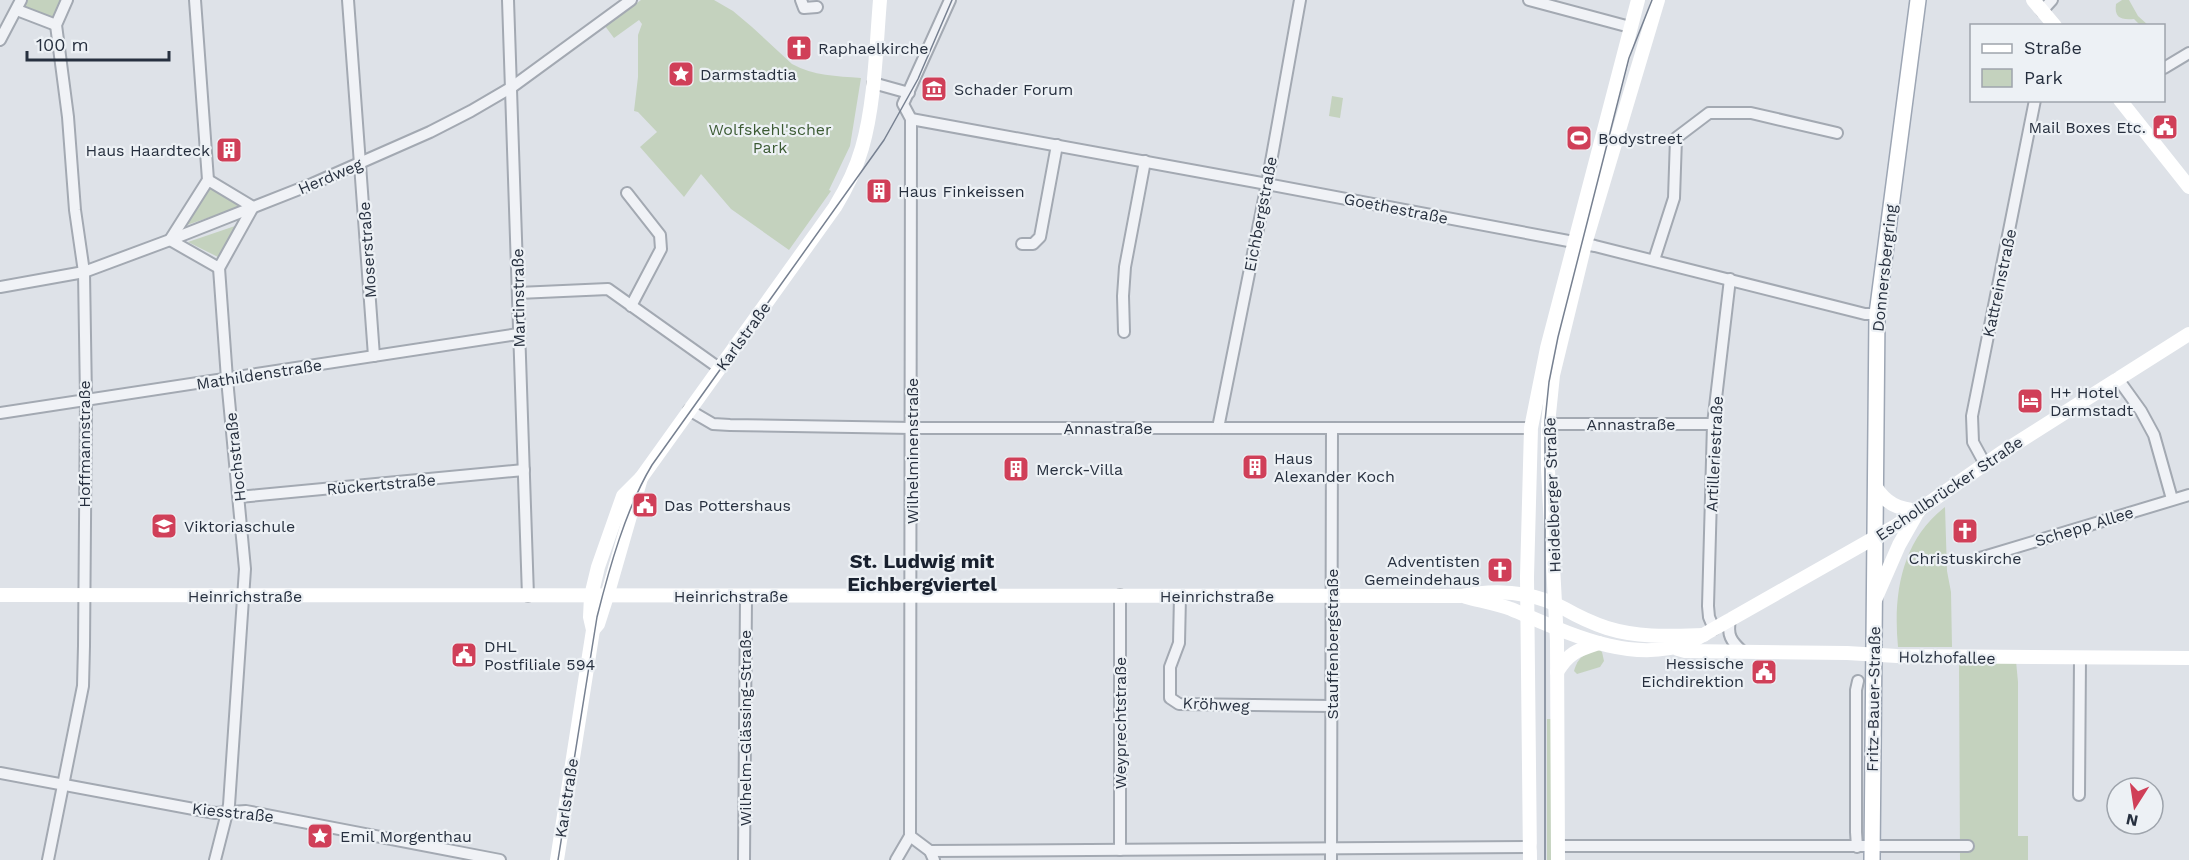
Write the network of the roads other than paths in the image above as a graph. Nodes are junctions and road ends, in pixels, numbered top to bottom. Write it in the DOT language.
graph roads {
  1 [pos="67,0"];
  2 [pos="195,0"];
  3 [pos="348,0"];
  4 [pos="508,0"];
  5 [pos="801,0"];
  6 [pos="880,0"];
  7 [pos="950,0"];
  8 [pos="1300,0"];
  9 [pos="1529,0"];
  10 [pos="1638,0"];
  11 [pos="1658,0"];
  12 [pos="1918,0"];
  13 [pos="2033,0"];
  14 [pos="2052,0"];
  15 [pos="624,2"];
  16 [pos="19,5"];
  17 [pos="817,7"];
  18 [pos="2042,11"];
  19 [pos="2053,24"];
  20 [pos="56,25"];
  21 [pos="1630,27"];
  22 [pos="1647,32"];
  23 [pos="0,40"];
  24 [pos="2189,53"];
  25 [pos="2165,67"];
  26 [pos="873,83"];
  27 [pos="512,87"];
  28 [pos="909,93"];
  29 [pos="2036,102"];
  30 [pos="2122,102"];
  31 [pos="911,119"];
  32 [pos="1837,132"];
  33 [pos="1058,145"];
  34 [pos="1145,161"];
  35 [pos="360,164"];
  36 [pos="208,180"];
  37 [pos="1267,183"];
  38 [pos="2189,187"];
  39 [pos="627,193"];
  40 [pos="254,207"];
  41 [pos="170,240"];
  42 [pos="1580,243"];
  43 [pos="1022,244"];
  44 [pos="1654,260"];
  45 [pos="219,268"];
  46 [pos="84,272"];
  47 [pos="1730,279"];
  48 [pos="0,288"];
  49 [pos="518,293"];
  50 [pos="632,306"];
  51 [pos="1877,314"];
  52 [pos="1124,332"];
  53 [pos="518,334"];
  54 [pos="2189,334"];
  55 [pos="374,356"];
  56 [pos="719,368"];
  57 [pos="227,379"];
  58 [pos="2118,379"];
  59 [pos="86,399"];
  60 [pos="689,410"];
  61 [pos="0,413"];
  62 [pos="1548,424"];
  63 [pos="1713,424"];
  64 [pos="912,428"];
  65 [pos="1218,428"];
  66 [pos="1332,428"];
  67 [pos="1531,428"];
  68 [pos="1985,464"];
  69 [pos="524,470"];
  70 [pos="641,478"];
  71 [pos="1875,486"];
  72 [pos="2189,495"];
  73 [pos="239,497"];
  74 [pos="2172,500"];
  75 [pos="1919,511"];
  76 [pos="1874,538"];
  77 [pos="1980,558"];
  78 [pos="0,595"];
  79 [pos="83,595"];
  80 [pos="912,595"];
  81 [pos="1527,595"];
  82 [pos="243,596"];
  83 [pos="528,596"];
  84 [pos="591,596"];
  85 [pos="607,596"];
  86 [pos="746,596"];
  87 [pos="1120,596"];
  88 [pos="1180,596"];
  89 [pos="1332,596"];
  90 [pos="1461,596"];
  91 [pos="1874,604"];
  92 [pos="1555,605"];
  93 [pos="1528,617"];
  94 [pos="1730,620"];
  95 [pos="1556,627"];
  96 [pos="593,630"];
  97 [pos="1709,632"];
  98 [pos="1599,643"];
  99 [pos="1673,648"];
  100 [pos="1742,651"];
  101 [pos="1874,655"];
  102 [pos="2080,658"];
  103 [pos="2189,658"];
  104 [pos="1557,672"];
  105 [pos="1858,681"];
  106 [pos="1331,706"];
  107 [pos="0,773"];
  108 [pos="64,785"];
  109 [pos="2079,795"];
  110 [pos="228,812"];
  111 [pos="910,836"];
  112 [pos="1968,846"];
  113 [pos="1120,850"];
  114 [pos="1867,851"];
  115 [pos="1558,853"];
  116 [pos="1331,854"];
  117 [pos="1530,854"];
  118 [pos="932,855"];
  119 [pos="48,860"];
  120 [pos="215,860"];
  121 [pos="500,860"];
  122 [pos="557,860"];
  123 [pos="744,860"];
  124 [pos="896,860"];
  1 -- 20 [label="street"];
  2 -- 36 [label="street"];
  3 -- 35 [label="street, Moserstraße"];
  4 -- 27 [label="street, Martinstraße"];
  5 -- 17 [label="street"];
  6 -- 26 [label="main road, Karlstraße"];
  7 -- 28 [label="street"];
  8 -- 37 [label="street, Eichbergstraße"];
  9 -- 21 [label="street"];
  10 -- 21 [label="main road, Heidelberger Straße"];
  11 -- 22 [label="main road, Heidelberger Straße"];
  12 -- 51 [label="main road, Donnersbergring"];
  13 -- 18 [label="main road"];
  14 -- 18 [label="street"];
  15 -- 27 [label="street, Herdweg"];
  16 -- 20 [label="street"];
  16 -- 23 [label="street"];
  18 -- 19 [label="main road"];
  20 -- 46 [label="street, Hoffmannstraße"];
  21 -- 22 [label="main road"];
  21 -- 42 [label="main road, Heidelberger Straße"];
  22 -- 42 [label="main road, Heidelberger Straße"];
  24 -- 25 [label="street"];
  26 -- 28 [label="street"];
  26 -- 56 [label="main road, Karlstraße"];
  27 -- 35 [label="street, Herdweg"];
  27 -- 49 [label="street, Martinstraße"];
  28 -- 31 [label="street, Wilhelminenstraße"];
  29 -- 68 [label="street, Kattreinstraße"];
  30 -- 38 [label="main road"];
  31 -- 33 [label="street, Goethestraße"];
  31 -- 64 [label="street, Wilhelminenstraße"];
  32 -- 44 [label="street"];
  33 -- 34 [label="street, Goethestraße"];
  33 -- 43 [label="street"];
  34 -- 37 [label="street, Goethestraße"];
  34 -- 52 [label="street"];
  35 -- 40 [label="street, Herdweg"];
  35 -- 55 [label="street, Moserstraße"];
  36 -- 40 [label="street"];
  36 -- 41 [label="street"];
  37 -- 42 [label="street, Goethestraße"];
  37 -- 65 [label="street, Eichbergstraße"];
  39 -- 50 [label="street"];
  40 -- 41 [label="street, Herdweg"];
  40 -- 45 [label="street"];
  41 -- 45 [label="street"];
  41 -- 46 [label="street, Herdweg"];
  42 -- 44 [label="street, Goethestraße"];
  42 -- 62 [label="main road, Heidelberger Straße"];
  42 -- 67 [label="main road, Heidelberger Straße"];
  44 -- 47 [label="street, Goethestraße"];
  45 -- 57 [label="street, Hochstraße"];
  46 -- 48 [label="street, Herdweg"];
  46 -- 59 [label="street, Hoffmannstraße"];
  47 -- 51 [label="street, Goethestraße"];
  47 -- 63 [label="street, Artilleriestraße"];
  49 -- 50 [label="street"];
  49 -- 53 [label="street, Martinstraße"];
  50 -- 56 [label="street"];
  51 -- 71 [label="main road, Donnersbergring"];
  53 -- 55 [label="street, Mathildenstraße"];
  53 -- 69 [label="street, Martinstraße"];
  54 -- 58 [label="main road, Eschollbrücker Straße"];
  55 -- 57 [label="street, Mathildenstraße"];
  56 -- 60 [label="main road, Karlstraße"];
  57 -- 59 [label="street, Mathildenstraße"];
  57 -- 73 [label="street, Hochstraße"];
  58 -- 68 [label="main road, Eschollbrücker Straße"];
  58 -- 74 [label="street"];
  59 -- 61 [label="street, Mathildenstraße"];
  59 -- 79 [label="street, Hoffmannstraße"];
  60 -- 64 [label="street, Annastraße"];
  60 -- 70 [label="main road, Karlstraße"];
  62 -- 63 [label="street, Annastraße"];
  62 -- 92 [label="main road, Heidelberger Straße"];
  63 -- 97 [label="street, Artilleriestraße"];
  64 -- 65 [label="street, Annastraße"];
  64 -- 80 [label="street, Wilhelminenstraße"];
  65 -- 66 [label="street, Annastraße"];
  66 -- 67 [label="street, Annastraße"];
  66 -- 89 [label="street, Stauffenbergstraße"];
  67 -- 81 [label="main road, Heidelberger Straße"];
  68 -- 75 [label="main road, Eschollbrücker Straße"];
  69 -- 73 [label="street, Rückertstraße"];
  69 -- 83 [label="street, Martinstraße"];
  70 -- 84 [label="main road, Karlstraße"];
  70 -- 85 [label="main road, Karlstraße"];
  71 -- 75 [label="main road"];
  71 -- 76 [label="main road, Donnersbergring"];
  72 -- 74 [label="street, Schepp Allee"];
  73 -- 82 [label="street, Hochstraße"];
  74 -- 77 [label="street, Schepp Allee"];
  75 -- 76 [label="main road, Eschollbrücker Straße"];
  75 -- 91 [label="main road"];
  76 -- 91 [label="main road, Fritz-Bauer-Straße"];
  76 -- 94 [label="main road, Eschollbrücker Straße"];
  78 -- 79 [label="main road, Heinrichstraße"];
  79 -- 82 [label="main road, Heinrichstraße"];
  79 -- 108 [label="street, Hoffmannstraße"];
  80 -- 86 [label="main road, Heinrichstraße"];
  80 -- 87 [label="main road, Heinrichstraße"];
  80 -- 111 [label="street, Wilhelminenstraße"];
  81 -- 90 [label="main road, Heinrichstraße"];
  81 -- 92 [label="main road, Heinrichstraße"];
  81 -- 93 [label="main road, Heidelberger Straße"];
  82 -- 83 [label="main road, Heinrichstraße"];
  82 -- 110 [label="street, Hochstraße"];
  83 -- 84 [label="main road, Heinrichstraße"];
  84 -- 85 [label="main road, Heinrichstraße"];
  84 -- 96 [label="main road, Karlstraße"];
  85 -- 86 [label="main road, Heinrichstraße"];
  85 -- 96 [label="main road, Karlstraße"];
  86 -- 123 [label="street, Wilhelm-Glässing-Straße"];
  87 -- 88 [label="main road, Heinrichstraße"];
  87 -- 113 [label="street, Weyprechtstraße"];
  88 -- 89 [label="main road, Heinrichstraße"];
  88 -- 106 [label="street, Kröhweg"];
  89 -- 90 [label="main road, Heinrichstraße"];
  89 -- 106 [label="street, Stauffenbergstraße"];
  90 -- 93 [label="main road, Heinrichstraße"];
  91 -- 101 [label="main road, Fritz-Bauer-Straße"];
  92 -- 95 [label="main road, Heidelberger Straße"];
  92 -- 97 [label="main road, Eschollbrücker Straße"];
  93 -- 95 [label="main road, Heinrichstraße"];
  93 -- 117 [label="main road, Heidelberger Straße"];
  94 -- 97 [label="main road, Eschollbrücker Straße"];
  94 -- 100 [label="street"];
  95 -- 98 [label="main road, Eschollbrücker Straße"];
  95 -- 104 [label="main road, Heidelberger Straße"];
  96 -- 122 [label="main road, Karlstraße"];
  97 -- 99 [label="main road, Eschollbrücker Straße"];
  98 -- 99 [label="main road, Eschollbrücker Straße"];
  98 -- 104 [label="main road"];
  99 -- 100 [label="main road, Holzhofallee"];
  100 -- 101 [label="main road, Holzhofallee"];
  101 -- 102 [label="main road, Holzhofallee"];
  101 -- 114 [label="main road, Fritz-Bauer-Straße"];
  102 -- 103 [label="main road, Holzhofallee"];
  102 -- 109 [label="street"];
  104 -- 115 [label="main road, Heidelberger Straße"];
  105 -- 114 [label="street, Fritz-Bauer-Straße"];
  106 -- 116 [label="street, Stauffenbergstraße"];
  107 -- 108 [label="street, Kiesstraße"];
  108 -- 110 [label="street, Kiesstraße"];
  108 -- 119 [label="street, Hoffmannstraße"];
  110 -- 120 [label="street, Hochstraße"];
  110 -- 121 [label="street, Kiesstraße"];
  111 -- 118 [label="street"];
  111 -- 124 [label="street"];
  112 -- 114 [label="street"];
  113 -- 116 [label="street"];
  113 -- 118 [label="street"];
  114 -- 115 [label="street"];
  116 -- 117 [label="street"];
}
